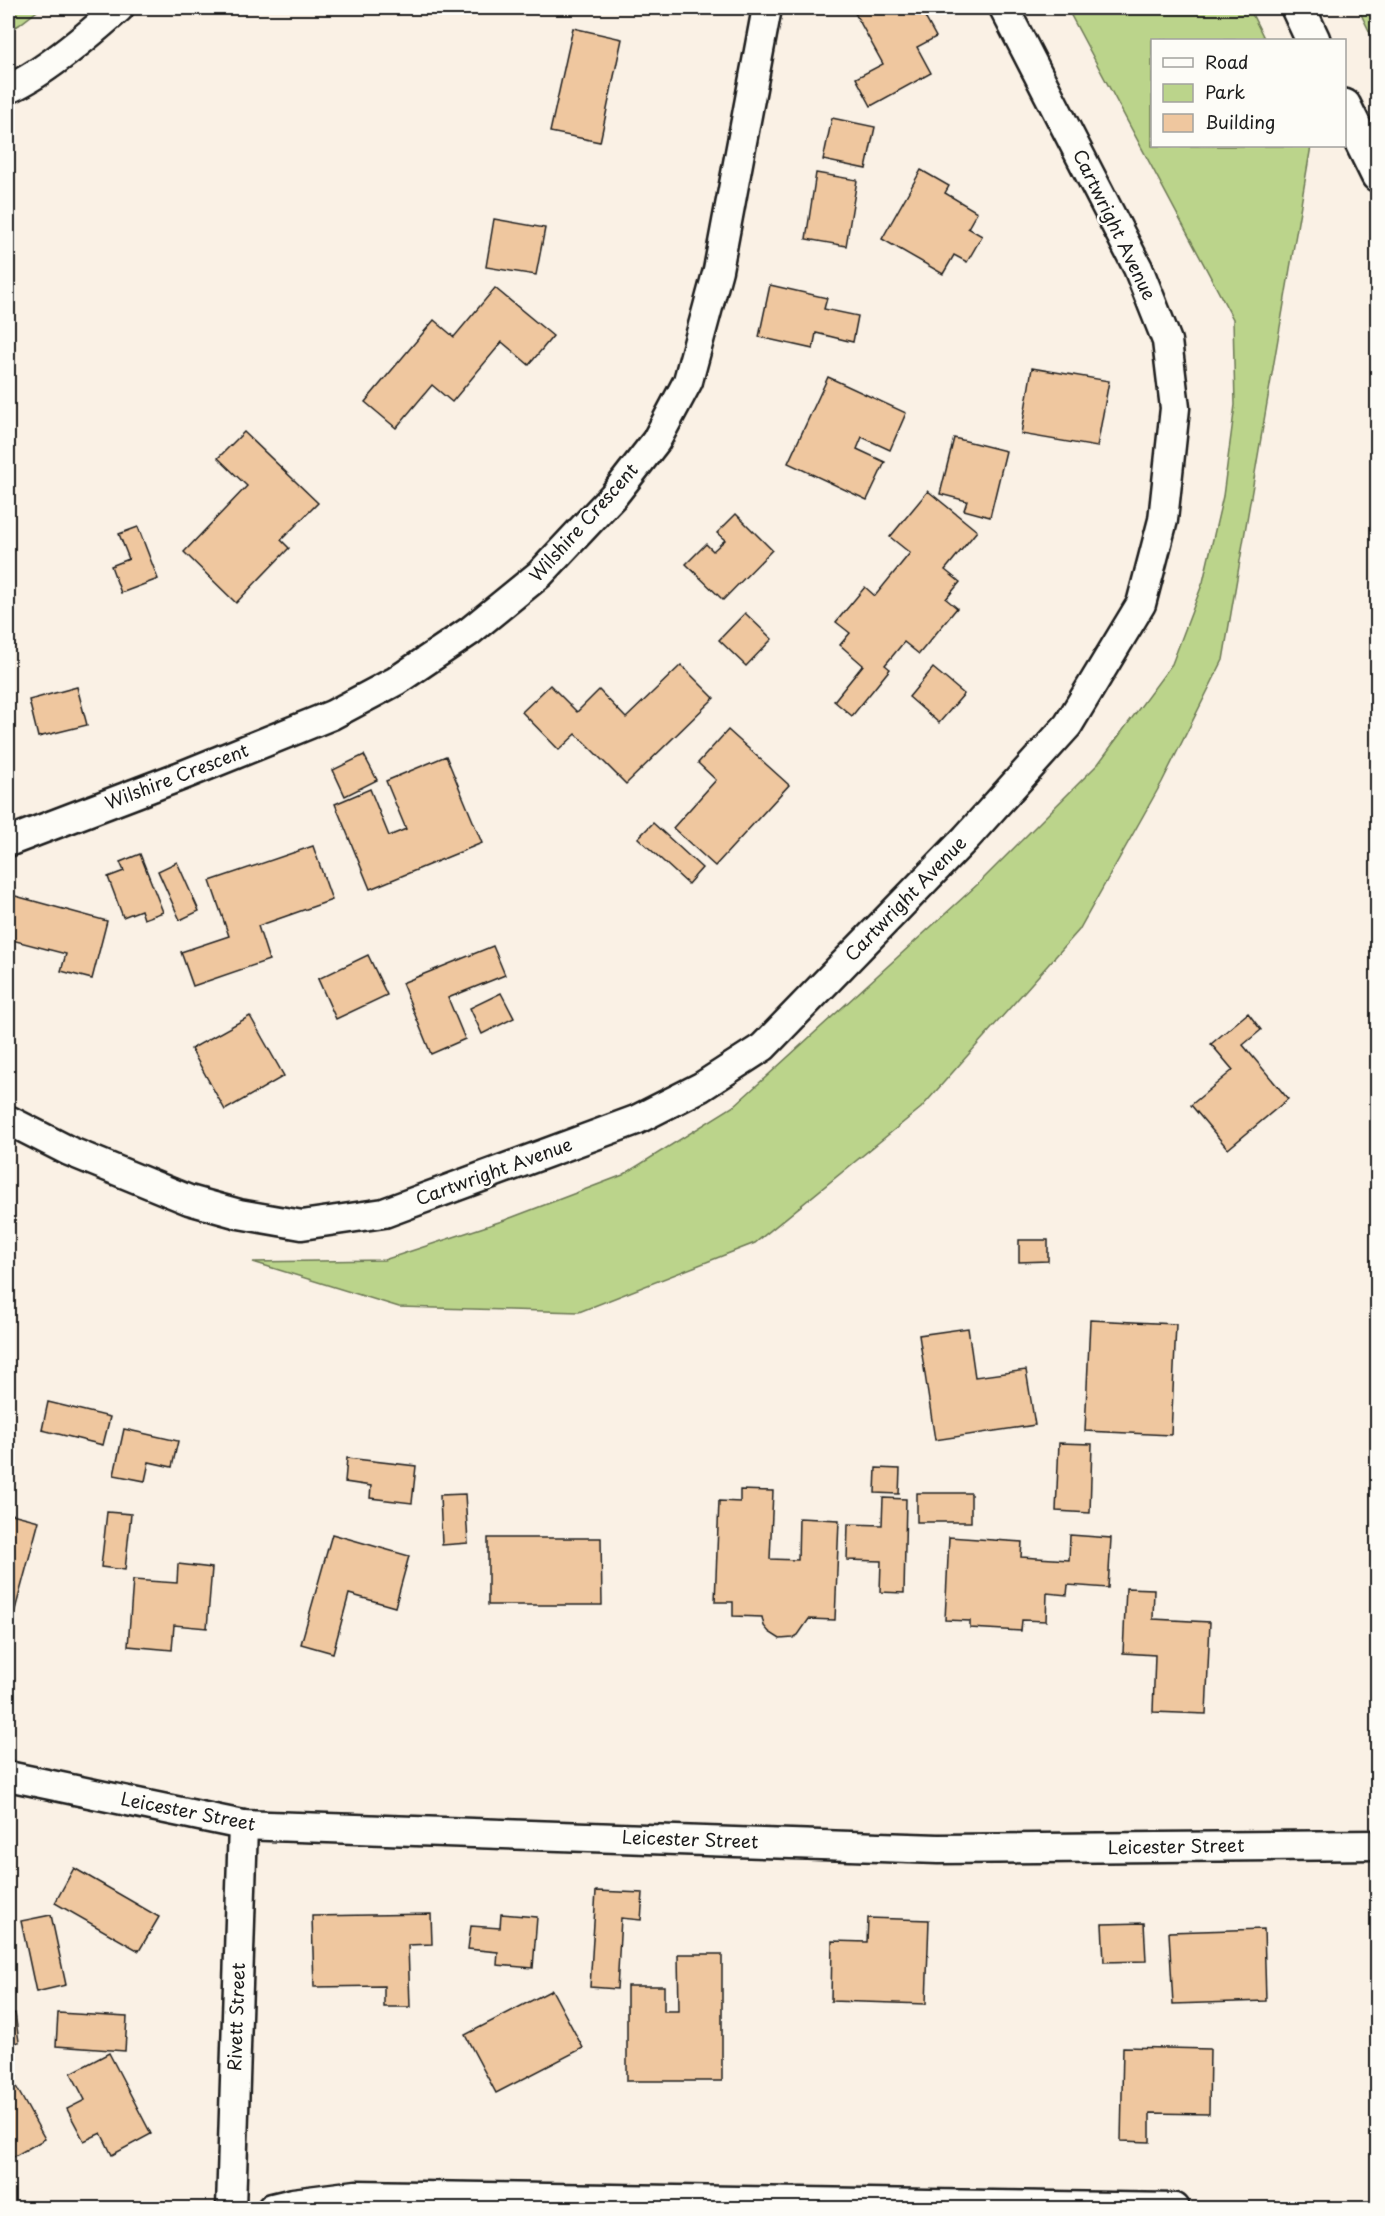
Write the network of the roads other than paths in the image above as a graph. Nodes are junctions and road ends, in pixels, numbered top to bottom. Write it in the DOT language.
graph roads {
  1 [pos="119,8"];
  2 [pos="767,8"];
  3 [pos="1004,8"];
  4 [pos="1298,8"];
  5 [pos="1313,39"];
  6 [pos="8,89"];
  7 [pos="1346,110"];
  8 [pos="1377,175"];
  9 [pos="8,842"];
  10 [pos="8,1120"];
  11 [pos="8,1776"];
  12 [pos="243,1825"];
  13 [pos="1377,1845"];
  14 [pos="231,2208"];
  15 [pos="272,2208"];
  16 [pos="1175,2208"];
  1 -- 6 [label="street"];
  2 -- 9 [label="street, Wilshire Crescent"];
  3 -- 10 [label="street, Cartwright Avenue"];
  4 -- 5 [label="main road"];
  7 -- 8 [label="main road"];
  11 -- 12 [label="street, Leicester Street"];
  12 -- 13 [label="street, Leicester Street"];
  12 -- 14 [label="street, Rivett Street"];
  15 -- 16 [label="street"];
}
